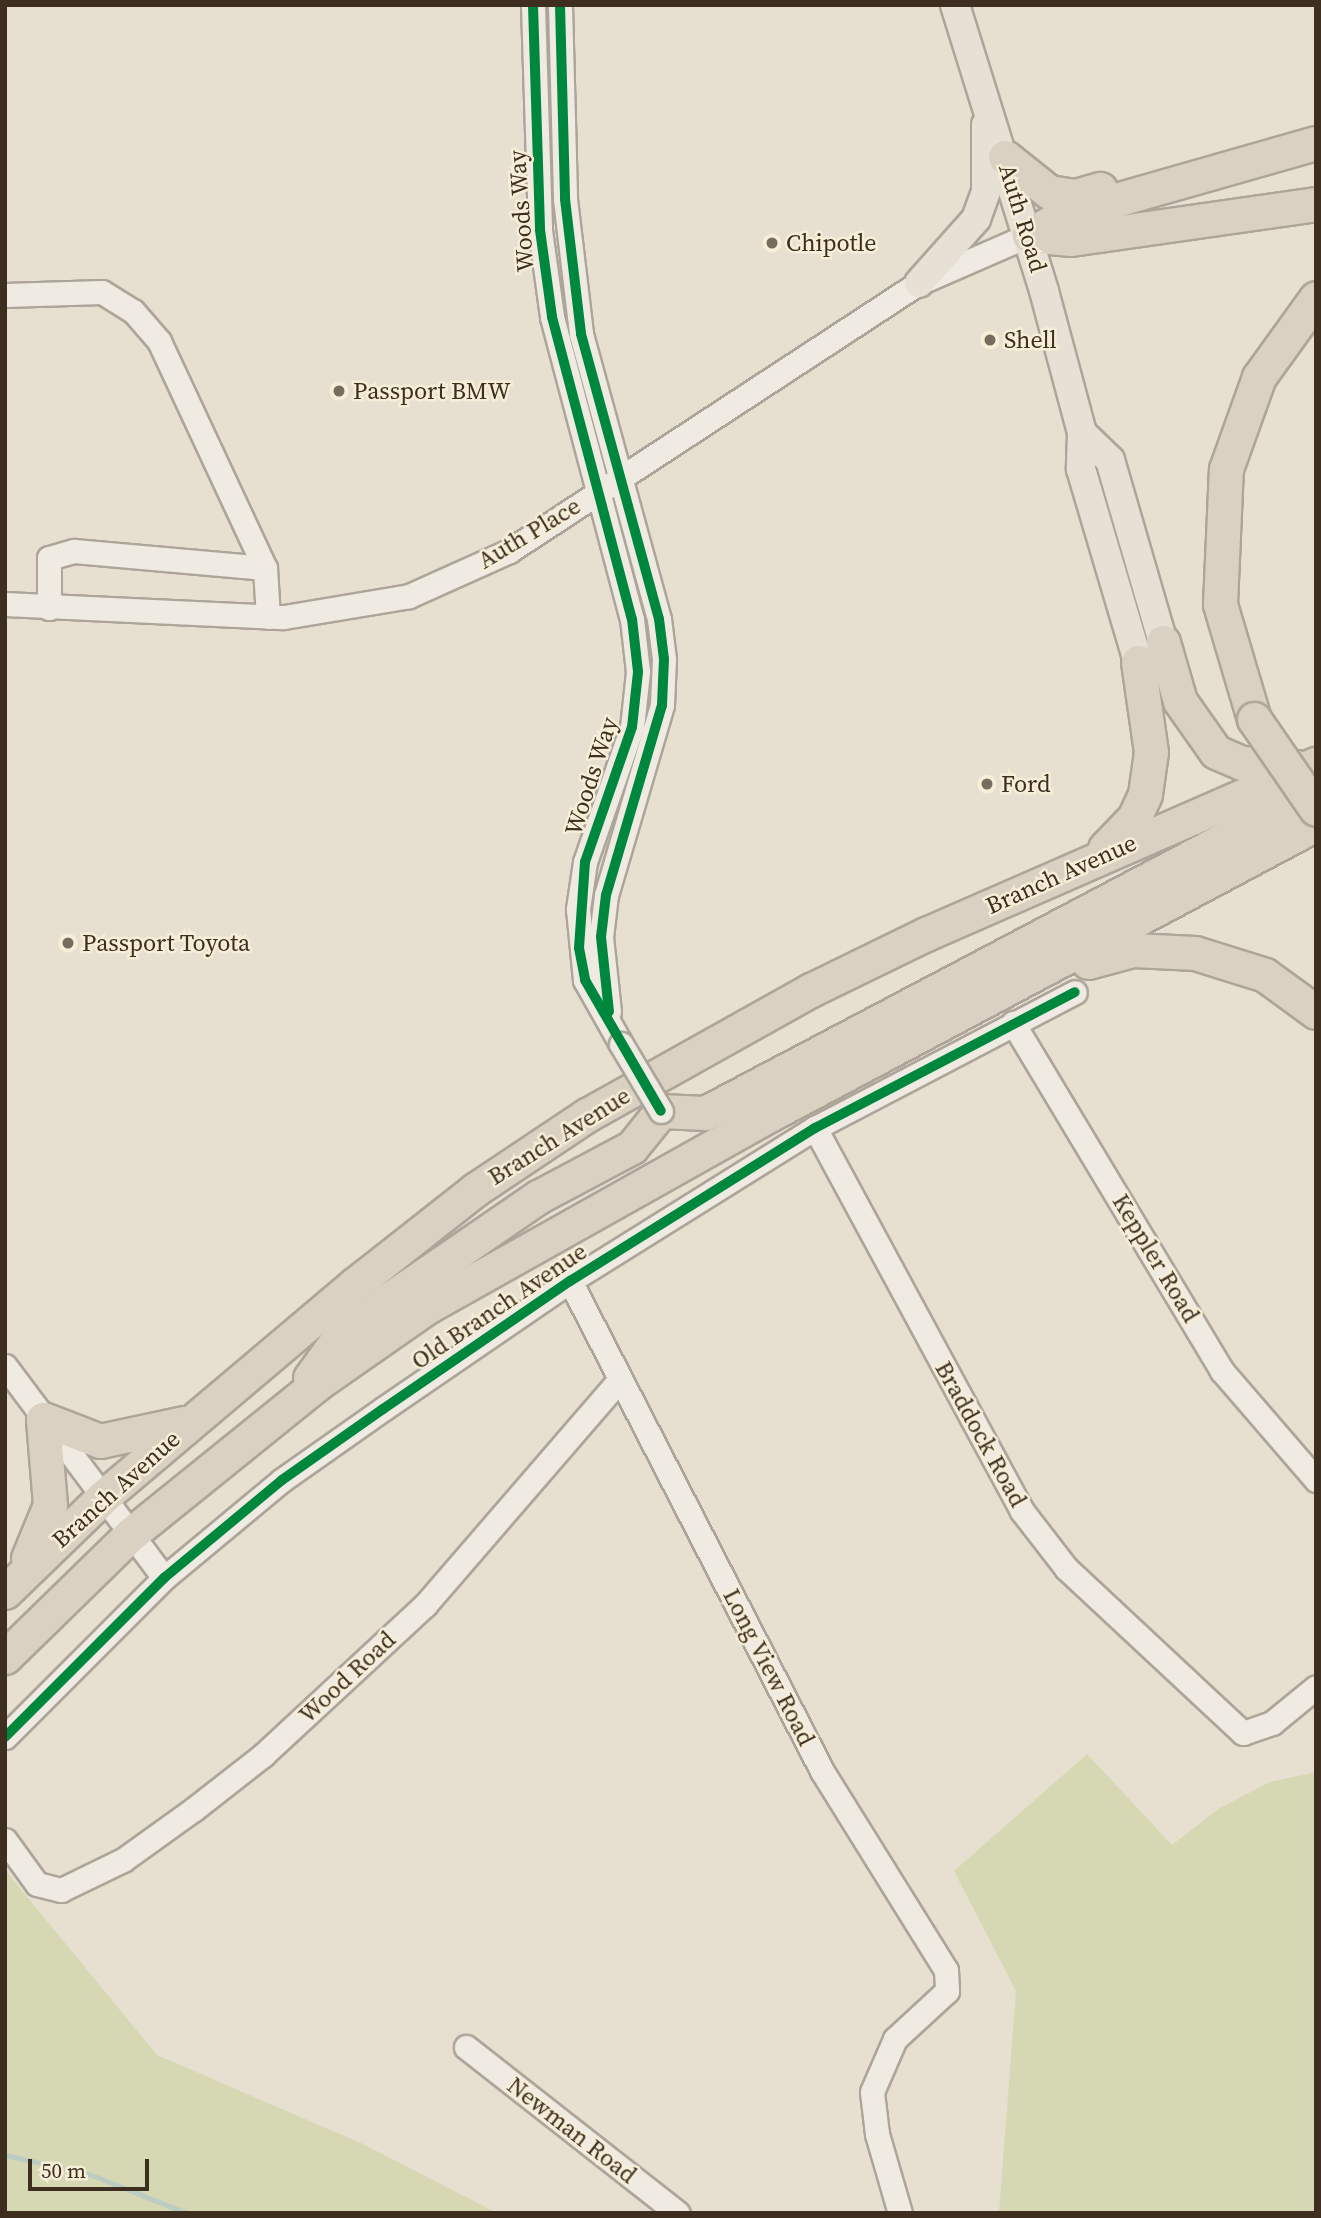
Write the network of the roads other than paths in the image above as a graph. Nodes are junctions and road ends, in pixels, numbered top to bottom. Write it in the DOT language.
graph roads {
  1 [pos="533,5"];
  2 [pos="560,5"];
  3 [pos="955,5"];
  4 [pos="986,108"];
  5 [pos="1316,143"];
  6 [pos="1005,157"];
  7 [pos="1233,167"];
  8 [pos="1316,204"];
  9 [pos="1029,235"];
  10 [pos="919,283"];
  11 [pos="5,295"];
  12 [pos="1316,298"];
  13 [pos="619,478"];
  14 [pos="597,492"];
  15 [pos="265,568"];
  16 [pos="5,604"];
  17 [pos="48,608"];
  18 [pos="268,617"];
  19 [pos="1151,652"];
  20 [pos="1314,774"];
  21 [pos="1316,809"];
  22 [pos="1316,824"];
  23 [pos="1090,860"];
  24 [pos="1075,992"];
  25 [pos="985,1004"];
  26 [pos="1316,1012"];
  27 [pos="610,1015"];
  28 [pos="1013,1023"];
  29 [pos="656,1119"];
  30 [pos="815,1128"];
  31 [pos="569,1281"];
  32 [pos="5,1366"];
  33 [pos="620,1379"];
  34 [pos="292,1403"];
  35 [pos="43,1419"];
  36 [pos="192,1421"];
  37 [pos="1316,1480"];
  38 [pos="103,1497"];
  39 [pos="131,1534"];
  40 [pos="164,1578"];
  41 [pos="9,1589"];
  42 [pos="5,1657"];
  43 [pos="1316,1687"];
  44 [pos="5,1737"];
  45 [pos="5,1840"];
  46 [pos="466,2047"];
  47 [pos="678,2213"];
  48 [pos="900,2213"];
  1 -- 14 [label="street, Woods Way"];
  2 -- 13 [label="street, Woods Way"];
  3 -- 4 [label="main road, Auth Road"];
  4 -- 6 [label="main road, Auth Road"];
  4 -- 10 [label="main road"];
  5 -- 7 [label="highway"];
  6 -- 7 [label="highway"];
  6 -- 9 [label="main road, Auth Road"];
  7 -- 9 [label="highway"];
  8 -- 9 [label="highway"];
  9 -- 10 [label="street, Auth Place"];
  9 -- 19 [label="main road, Auth Road"];
  10 -- 13 [label="street, Auth Place"];
  11 -- 15 [label="street"];
  12 -- 21 [label="highway, bridge"];
  13 -- 14 [label="street, Auth Place"];
  13 -- 27 [label="street, Woods Way"];
  14 -- 18 [label="street, Auth Place"];
  14 -- 27 [label="street, Woods Way"];
  15 -- 17 [label="street"];
  15 -- 18 [label="street"];
  16 -- 17 [label="street, Auth Place"];
  17 -- 18 [label="street, Auth Place"];
  19 -- 20 [label="highway"];
  19 -- 23 [label="highway"];
  20 -- 23 [label="highway, Branch Avenue"];
  20 -- 29 [label="highway"];
  22 -- 25 [label="highway, Branch Avenue"];
  23 -- 36 [label="highway, Branch Avenue"];
  24 -- 28 [label="street, Old Branch Avenue"];
  25 -- 26 [label="highway"];
  25 -- 34 [label="highway, Branch Avenue"];
  27 -- 29 [label="street, Woods Way, bridge"];
  28 -- 30 [label="street, Old Branch Avenue"];
  28 -- 37 [label="street, Keppler Road"];
  29 -- 34 [label="highway"];
  30 -- 31 [label="street, Old Branch Avenue"];
  30 -- 43 [label="street, Braddock Road"];
  31 -- 33 [label="street, Long View Road"];
  31 -- 40 [label="street, Old Branch Avenue"];
  32 -- 35 [label="street"];
  33 -- 45 [label="street, Wood Road"];
  33 -- 48 [label="street, Long View Road"];
  34 -- 39 [label="highway, Branch Avenue"];
  35 -- 36 [label="highway"];
  35 -- 38 [label="street"];
  35 -- 41 [label="highway"];
  36 -- 38 [label="highway, Branch Avenue"];
  38 -- 39 [label="street"];
  38 -- 41 [label="highway, Branch Avenue"];
  39 -- 40 [label="street"];
  39 -- 42 [label="highway, Branch Avenue"];
  40 -- 44 [label="street, Old Branch Avenue"];
  46 -- 47 [label="street, Newman Road"];
}
